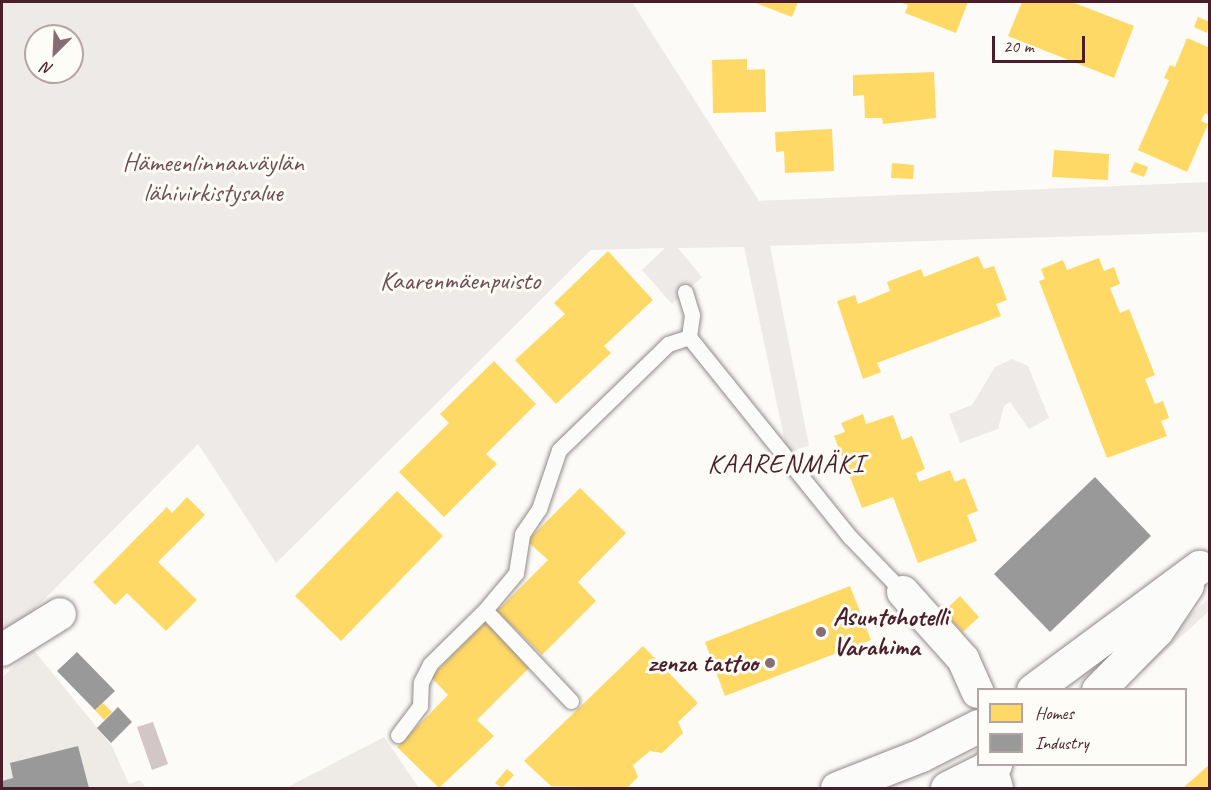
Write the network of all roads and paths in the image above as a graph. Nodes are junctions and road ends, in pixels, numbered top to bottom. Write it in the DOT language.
graph roads {
  1 [pos="686,292"];
  2 [pos="688,337"];
  3 [pos="1204,561"];
  4 [pos="903,592"];
  5 [pos="485,610"];
  6 [pos="60,614"];
  7 [pos="2,650"];
  8 [pos="1036,688"];
  9 [pos="1100,688"];
  10 [pos="977,690"];
  11 [pos="571,701"];
  12 [pos="977,727"];
  13 [pos="398,735"];
  14 [pos="993,771"];
  15 [pos="837,789"];
  16 [pos="947,789"];
  1 -- 2 [label="lane"];
  2 -- 4 [label="lane"];
  2 -- 5 [label="lane"];
  3 -- 8 [label="main road"];
  3 -- 9 [label="main road"];
  4 -- 10 [label="street"];
  5 -- 11 [label="lane"];
  5 -- 13 [label="lane"];
  6 -- 7 [label="street"];
  12 -- 15 [label="main road"];
  14 -- 16 [label="main road"];
}
